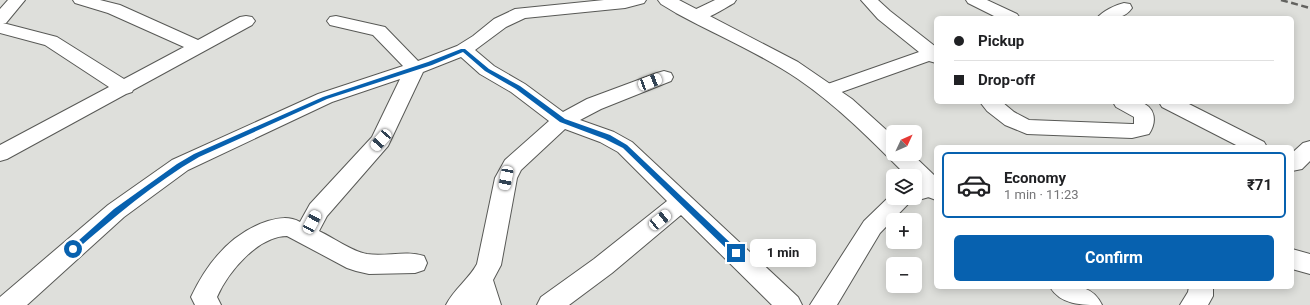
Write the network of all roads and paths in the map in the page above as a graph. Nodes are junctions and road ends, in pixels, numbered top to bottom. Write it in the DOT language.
graph roads {
  1 [pos="17,0"];
  2 [pos="81,0"];
  3 [pos="638,0"];
  4 [pos="666,0"];
  5 [pos="728,0"];
  6 [pos="869,0"];
  7 [pos="974,0"];
  8 [pos="511,8"];
  9 [pos="1124,8"];
  10 [pos="696,16"];
  11 [pos="1007,16"];
  12 [pos="1110,16"];
  13 [pos="0,19"];
  14 [pos="246,21"];
  15 [pos="336,21"];
  16 [pos="0,28"];
  17 [pos="199,47"];
  18 [pos="463,50"];
  19 [pos="934,54"];
  20 [pos="415,68"];
  21 [pos="664,77"];
  22 [pos="125,88"];
  23 [pos="829,90"];
  24 [pos="992,104"];
  25 [pos="1127,104"];
  26 [pos="1181,104"];
  27 [pos="562,121"];
  28 [pos="886,142"];
  29 [pos="1253,145"];
  30 [pos="1310,148"];
  31 [pos="0,154"];
  32 [pos="904,161"];
  33 [pos="1299,166"];
  34 [pos="928,190"];
  35 [pos="682,201"];
  36 [pos="894,205"];
  37 [pos="305,234"];
  38 [pos="1294,259"];
  39 [pos="414,263"];
  40 [pos="1310,264"];
  41 [pos="481,280"];
  42 [pos="1065,289"];
  43 [pos="1201,289"];
  44 [pos="9,305"];
  45 [pos="208,305"];
  46 [pos="459,305"];
  47 [pos="488,305"];
  48 [pos="550,305"];
  49 [pos="789,305"];
  50 [pos="823,305"];
  51 [pos="1089,305"];
  52 [pos="1192,305"];
  1 -- 13 [label="street"];
  2 -- 17 [label="street"];
  3 -- 8 [label="street"];
  4 -- 10 [label="street"];
  5 -- 10 [label="street"];
  6 -- 19 [label="street"];
  7 -- 11 [label="street"];
  8 -- 18 [label="street"];
  9 -- 12 [label="street"];
  10 -- 23 [label="street"];
  14 -- 17 [label="street"];
  15 -- 20 [label="street"];
  16 -- 22 [label="street"];
  17 -- 22 [label="street"];
  18 -- 20 [label="street"];
  18 -- 27 [label="street"];
  19 -- 23 [label="street"];
  20 -- 37 [label="street"];
  20 -- 44 [label="street"];
  21 -- 27 [label="street"];
  22 -- 31 [label="street"];
  23 -- 28 [label="street"];
  24 -- 25 [label="street"];
  26 -- 29 [label="street"];
  27 -- 35 [label="street"];
  27 -- 41 [label="street"];
  30 -- 33 [label="street"];
  32 -- 34 [label="street"];
  35 -- 48 [label="street"];
  35 -- 49 [label="street"];
  36 -- 50 [label="street"];
  37 -- 39 [label="street"];
  37 -- 45 [label="street"];
  38 -- 40 [label="street"];
  41 -- 46 [label="street"];
  41 -- 47 [label="street"];
  42 -- 51 [label="street"];
  43 -- 52 [label="street"];
}
